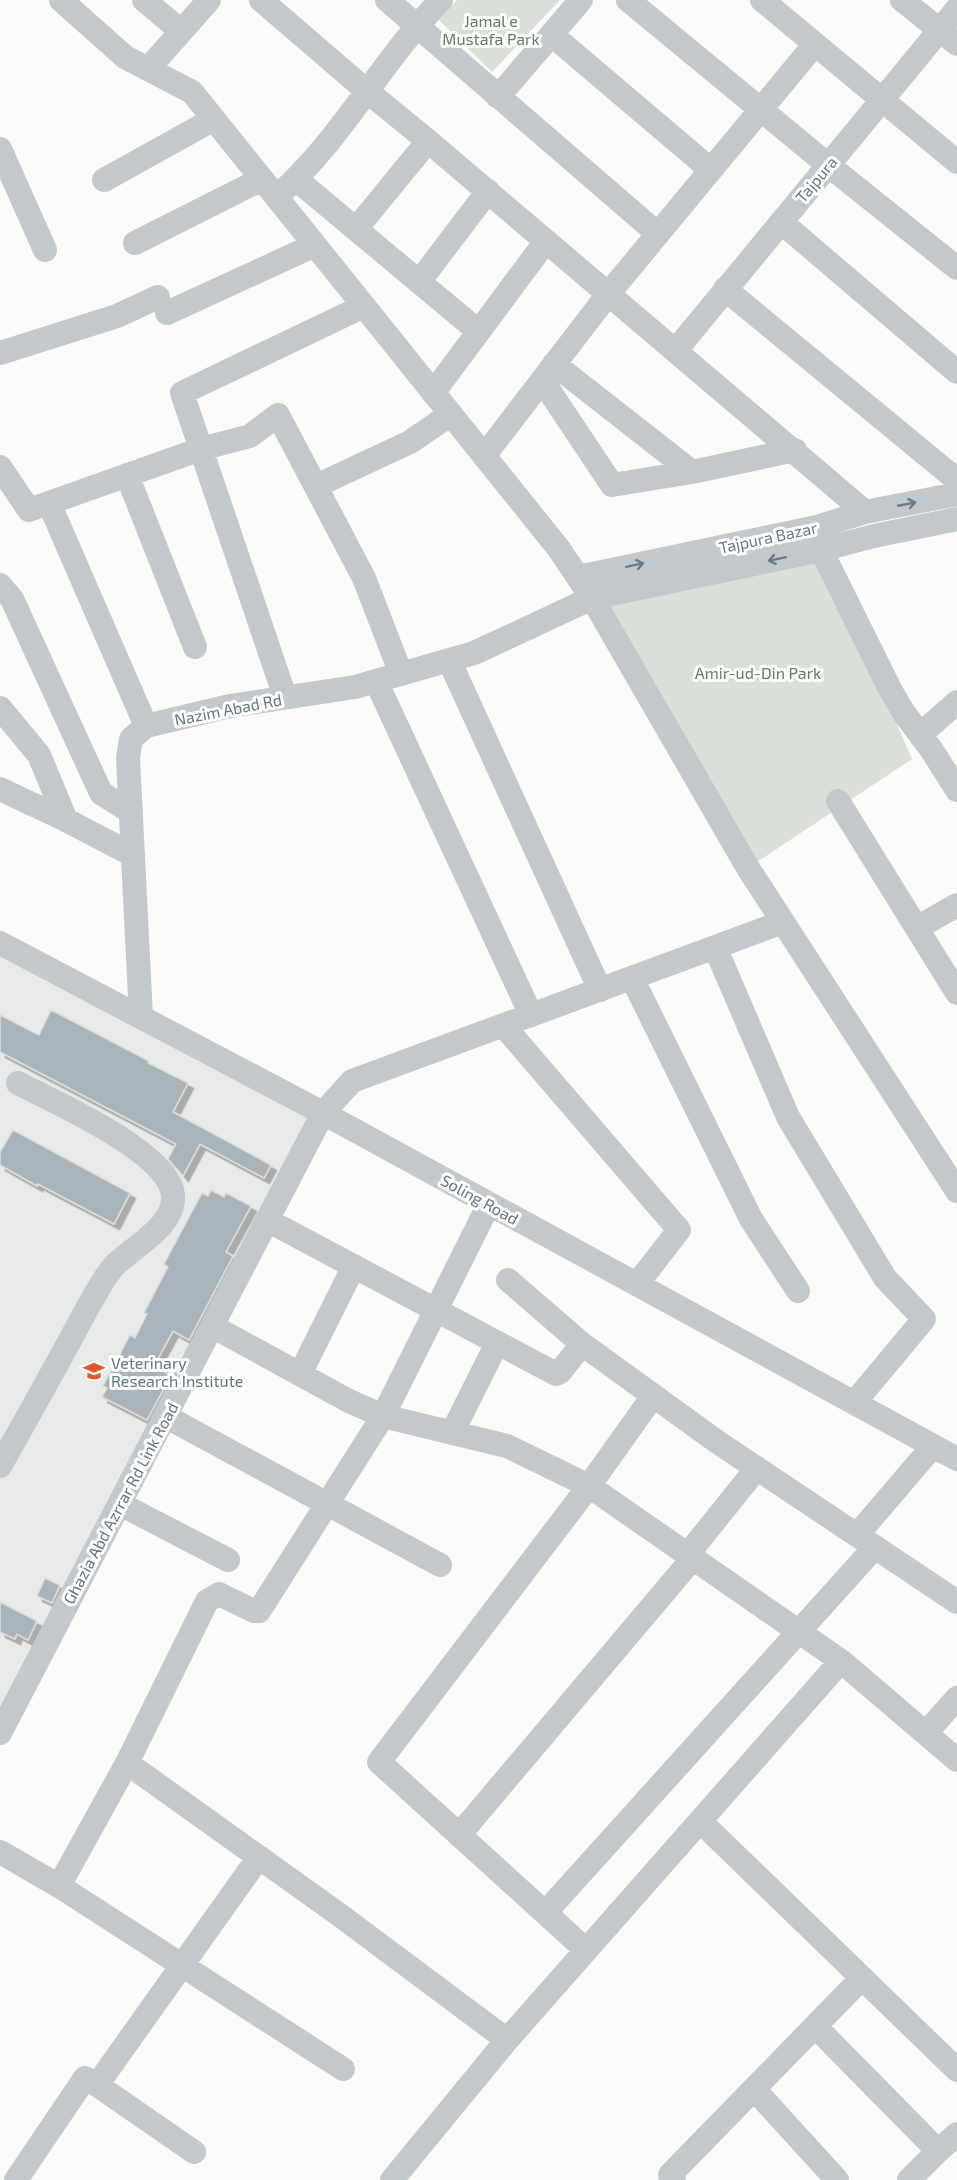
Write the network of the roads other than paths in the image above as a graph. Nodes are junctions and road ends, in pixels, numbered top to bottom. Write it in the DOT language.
graph roads {
  1 [pos="61,0"];
  2 [pos="144,0"];
  3 [pos="209,0"];
  4 [pos="261,0"];
  5 [pos="387,0"];
  6 [pos="441,0"];
  7 [pos="581,0"];
  8 [pos="628,0"];
  9 [pos="762,0"];
  10 [pos="902,0"];
  11 [pos="957,9"];
  12 [pos="416,25"];
  13 [pos="181,32"];
  14 [pos="552,35"];
  15 [pos="949,37"];
  16 [pos="815,44"];
  17 [pos="148,69"];
  18 [pos="368,92"];
  19 [pos="498,97"];
  20 [pos="882,100"];
  21 [pos="761,110"];
  22 [pos="214,119"];
  23 [pos="428,141"];
  24 [pos="0,149"];
  25 [pos="957,162"];
  26 [pos="828,165"];
  27 [pos="711,170"];
  28 [pos="261,179"];
  29 [pos="104,180"];
  30 [pos="297,180"];
  31 [pos="488,191"];
  32 [pos="276,197"];
  33 [pos="781,222"];
  34 [pos="356,229"];
  35 [pos="658,234"];
  36 [pos="546,240"];
  37 [pos="135,243"];
  38 [pos="315,245"];
  39 [pos="45,250"];
  40 [pos="957,268"];
  41 [pos="419,282"];
  42 [pos="725,289"];
  43 [pos="609,293"];
  44 [pos="364,306"];
  45 [pos="478,332"];
  46 [pos="676,350"];
  47 [pos="0,353"];
  48 [pos="953,361"];
  49 [pos="548,372"];
  50 [pos="433,393"];
  51 [pos="451,414"];
  52 [pos="201,449"];
  53 [pos="795,450"];
  54 [pos="484,456"];
  55 [pos="0,467"];
  56 [pos="692,472"];
  57 [pos="127,476"];
  58 [pos="957,480"];
  59 [pos="316,486"];
  60 [pos="957,494"];
  61 [pos="49,503"];
  62 [pos="866,512"];
  63 [pos="957,519"];
  64 [pos="817,527"];
  65 [pos="821,550"];
  66 [pos="578,577"];
  67 [pos="0,585"];
  68 [pos="592,598"];
  69 [pos="195,647"];
  70 [pos="449,660"];
  71 [pos="401,674"];
  72 [pos="376,681"];
  73 [pos="285,697"];
  74 [pos="957,702"];
  75 [pos="0,708"];
  76 [pos="147,726"];
  77 [pos="920,735"];
  78 [pos="0,789"];
  79 [pos="957,790"];
  80 [pos="838,801"];
  81 [pos="131,812"];
  82 [pos="66,820"];
  83 [pos="133,855"];
  84 [pos="957,905"];
  85 [pos="783,922"];
  86 [pos="917,928"];
  87 [pos="0,943"];
  88 [pos="715,947"];
  89 [pos="632,978"];
  90 [pos="600,990"];
  91 [pos="957,993"];
  92 [pos="531,1015"];
  93 [pos="141,1017"];
  94 [pos="503,1025"];
  95 [pos="18,1083"];
  96 [pos="323,1113"];
  97 [pos="957,1191"];
  98 [pos="489,1204"];
  99 [pos="267,1220"];
  100 [pos="354,1266"];
  101 [pos="508,1280"];
  102 [pos="637,1284"];
  103 [pos="798,1291"];
  104 [pos="437,1309"];
  105 [pos="212,1326"];
  106 [pos="497,1342"];
  107 [pos="582,1344"];
  108 [pos="300,1374"];
  109 [pos="653,1396"];
  110 [pos="854,1402"];
  111 [pos="165,1416"];
  112 [pos="383,1416"];
  113 [pos="452,1433"];
  114 [pos="933,1446"];
  115 [pos="957,1458"];
  116 [pos="0,1466"];
  117 [pos="757,1468"];
  118 [pos="589,1486"];
  119 [pos="328,1503"];
  120 [pos="120,1504"];
  121 [pos="866,1541"];
  122 [pos="691,1556"];
  123 [pos="228,1560"];
  124 [pos="440,1565"];
  125 [pos="957,1602"];
  126 [pos="799,1631"];
  127 [pos="841,1661"];
  128 [pos="957,1698"];
  129 [pos="0,1733"];
  130 [pos="926,1733"];
  131 [pos="957,1760"];
  132 [pos="127,1763"];
  133 [pos="699,1821"];
  134 [pos="459,1835"];
  135 [pos="0,1852"];
  136 [pos="259,1857"];
  137 [pos="59,1886"];
  138 [pos="545,1913"];
  139 [pos="586,1950"];
  140 [pos="183,1966"];
  141 [pos="862,1978"];
  142 [pos="815,2026"];
  143 [pos="507,2040"];
  144 [pos="343,2069"];
  145 [pos="957,2070"];
  146 [pos="97,2085"];
  147 [pos="754,2089"];
  148 [pos="957,2134"];
  149 [pos="938,2151"];
  150 [pos="194,2152"];
  151 [pos="670,2178"];
  152 [pos="16,2180"];
  153 [pos="392,2180"];
  154 [pos="837,2180"];
  155 [pos="909,2180"];
  1 -- 17 [label="street"];
  2 -- 13 [label="street"];
  3 -- 13 [label="street"];
  4 -- 18 [label="street"];
  5 -- 12 [label="street"];
  6 -- 12 [label="street"];
  7 -- 14 [label="street"];
  8 -- 21 [label="street"];
  9 -- 16 [label="street"];
  10 -- 15 [label="street"];
  11 -- 15 [label="street, Tajpura"];
  12 -- 18 [label="street"];
  12 -- 19 [label="street"];
  13 -- 17 [label="street"];
  14 -- 19 [label="street"];
  14 -- 27 [label="street"];
  15 -- 20 [label="street, Tajpura"];
  16 -- 20 [label="street"];
  16 -- 21 [label="street"];
  17 -- 22 [label="street"];
  18 -- 23 [label="street"];
  18 -- 30 [label="street"];
  19 -- 35 [label="street"];
  20 -- 25 [label="street"];
  20 -- 26 [label="street, Tajpura"];
  21 -- 26 [label="street"];
  21 -- 27 [label="street"];
  22 -- 28 [label="street"];
  22 -- 29 [label="street"];
  23 -- 31 [label="street"];
  23 -- 34 [label="street"];
  24 -- 39 [label="street"];
  26 -- 33 [label="street, Tajpura"];
  26 -- 40 [label="street"];
  27 -- 35 [label="street"];
  28 -- 32 [label="street"];
  28 -- 37 [label="street"];
  30 -- 32 [label="street"];
  30 -- 34 [label="street"];
  31 -- 36 [label="street"];
  31 -- 41 [label="street"];
  32 -- 38 [label="street"];
  33 -- 42 [label="street, Tajpura"];
  33 -- 48 [label="street"];
  34 -- 41 [label="street"];
  35 -- 43 [label="street"];
  36 -- 43 [label="street"];
  36 -- 45 [label="street"];
  38 -- 44 [label="street"];
  38 -- 47 [label="street"];
  41 -- 45 [label="street"];
  42 -- 46 [label="street, Tajpura"];
  42 -- 58 [label="street"];
  43 -- 46 [label="street"];
  43 -- 49 [label="street"];
  44 -- 50 [label="street"];
  44 -- 52 [label="street"];
  45 -- 50 [label="street"];
  46 -- 53 [label="street"];
  49 -- 54 [label="street"];
  49 -- 56 [label="street"];
  49 -- 56 [label="street"];
  50 -- 51 [label="street"];
  51 -- 54 [label="street"];
  51 -- 59 [label="street"];
  52 -- 57 [label="street"];
  52 -- 59 [label="street"];
  52 -- 73 [label="street"];
  53 -- 56 [label="street"];
  53 -- 62 [label="street"];
  54 -- 66 [label="street"];
  55 -- 61 [label="street"];
  57 -- 61 [label="street"];
  57 -- 69 [label="street"];
  59 -- 71 [label="street"];
  62 -- 60 [label="street, Tajpura Bazar, one-way"];
  61 -- 76 [label="street"];
  62 -- 64 [label="street, Tajpura Bazar"];
  63 -- 65 [label="street, Tajpura Bazar"];
  64 -- 65 [label="street"];
  66 -- 64 [label="street, Tajpura Bazar, one-way"];
  65 -- 68 [label="street, Tajpura Bazar, one-way"];
  65 -- 77 [label="street"];
  66 -- 68 [label="street"];
  67 -- 81 [label="street"];
  68 -- 70 [label="street, Nazim Abad Rd"];
  68 -- 85 [label="street"];
  70 -- 71 [label="street, Nazim Abad Rd"];
  70 -- 90 [label="street"];
  71 -- 72 [label="street, Nazim Abad Rd"];
  72 -- 73 [label="street, Nazim Abad Rd"];
  72 -- 92 [label="street"];
  73 -- 76 [label="street, Nazim Abad Rd"];
  74 -- 77 [label="street"];
  75 -- 82 [label="street"];
  76 -- 81 [label="street"];
  77 -- 79 [label="street"];
  78 -- 82 [label="street"];
  80 -- 86 [label="street"];
  81 -- 83 [label="street"];
  82 -- 83 [label="street"];
  83 -- 93 [label="street"];
  84 -- 86 [label="street"];
  85 -- 88 [label="street, Ghazia Abd Azrrar Rd Link Road"];
  85 -- 97 [label="street"];
  86 -- 91 [label="street"];
  87 -- 93 [label="street, Soling Road"];
  88 -- 89 [label="street, Ghazia Abd Azrrar Rd Link Road"];
  88 -- 110 [label="street"];
  89 -- 90 [label="street, Ghazia Abd Azrrar Rd Link Road"];
  89 -- 103 [label="street"];
  90 -- 92 [label="street, Ghazia Abd Azrrar Rd Link Road"];
  92 -- 94 [label="street, Ghazia Abd Azrrar Rd Link Road"];
  93 -- 96 [label="street, Soling Road"];
  94 -- 96 [label="street, Ghazia Abd Azrrar Rd Link Road"];
  94 -- 102 [label="street"];
  95 -- 116 [label="street"];
  96 -- 98 [label="street, Soling Road"];
  96 -- 99 [label="street, Ghazia Abd Azrrar Rd Link Road"];
  98 -- 102 [label="street, Soling Road"];
  98 -- 104 [label="street"];
  99 -- 100 [label="street"];
  99 -- 105 [label="street, Ghazia Abd Azrrar Rd Link Road"];
  100 -- 104 [label="street"];
  100 -- 108 [label="street"];
  101 -- 107 [label="street"];
  102 -- 110 [label="street, Soling Road"];
  104 -- 106 [label="street"];
  104 -- 112 [label="street"];
  105 -- 108 [label="street"];
  105 -- 111 [label="street, Ghazia Abd Azrrar Rd Link Road"];
  106 -- 107 [label="street"];
  106 -- 113 [label="street"];
  107 -- 109 [label="street"];
  108 -- 112 [label="street"];
  109 -- 117 [label="street"];
  109 -- 118 [label="street"];
  110 -- 114 [label="street, Soling Road"];
  111 -- 119 [label="street"];
  111 -- 120 [label="street, Ghazia Abd Azrrar Rd Link Road"];
  112 -- 113 [label="street"];
  112 -- 119 [label="street"];
  113 -- 118 [label="street"];
  114 -- 115 [label="street, Soling Road"];
  114 -- 121 [label="street"];
  117 -- 121 [label="street"];
  117 -- 122 [label="street"];
  118 -- 122 [label="street"];
  118 -- 134 [label="street"];
  119 -- 124 [label="street"];
  119 -- 132 [label="street"];
  120 -- 123 [label="street"];
  120 -- 129 [label="street, Ghazia Abd Azrrar Rd Link Road"];
  121 -- 125 [label="street"];
  121 -- 126 [label="street"];
  122 -- 126 [label="street"];
  122 -- 134 [label="street"];
  126 -- 127 [label="street"];
  126 -- 138 [label="street"];
  127 -- 130 [label="street"];
  127 -- 133 [label="street"];
  128 -- 130 [label="street"];
  130 -- 131 [label="street"];
  132 -- 136 [label="street"];
  132 -- 137 [label="street"];
  133 -- 139 [label="street"];
  133 -- 141 [label="street"];
  134 -- 138 [label="street"];
  135 -- 137 [label="street"];
  136 -- 140 [label="street"];
  136 -- 143 [label="street"];
  137 -- 140 [label="street"];
  138 -- 139 [label="street"];
  139 -- 143 [label="street"];
  140 -- 144 [label="street"];
  140 -- 146 [label="street"];
  141 -- 142 [label="street"];
  141 -- 145 [label="street"];
  142 -- 147 [label="street"];
  142 -- 149 [label="street"];
  143 -- 153 [label="street"];
  146 -- 150 [label="street"];
  146 -- 152 [label="street"];
  147 -- 151 [label="street"];
  147 -- 154 [label="street"];
  148 -- 149 [label="street"];
  149 -- 155 [label="street"];
}
